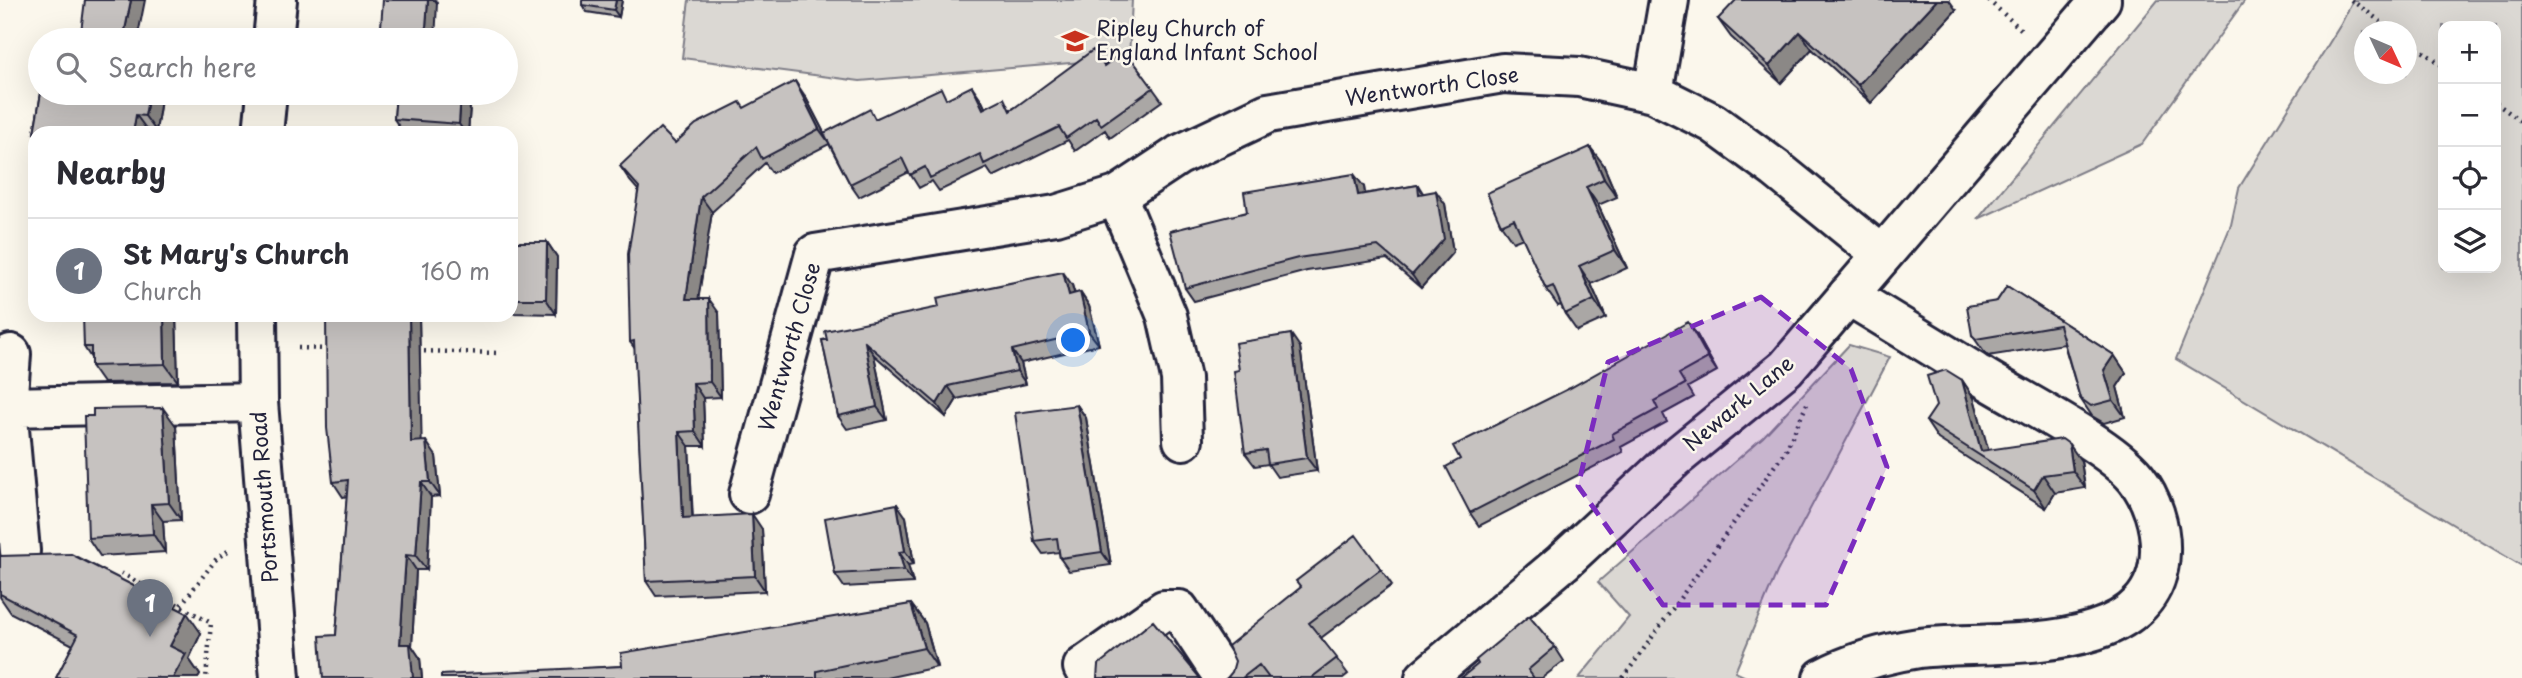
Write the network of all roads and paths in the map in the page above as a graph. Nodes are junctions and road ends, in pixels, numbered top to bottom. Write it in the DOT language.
graph roads {
  1 [pos="277,0"];
  2 [pos="1669,0"];
  3 [pos="2101,0"];
  4 [pos="2351,0"];
  5 [pos="2380,21"];
  6 [pos="274,28"];
  7 [pos="2417,47"];
  8 [pos="2438,62"];
  9 [pos="1653,93"];
  10 [pos="266,105"];
  11 [pos="2501,107"];
  12 [pos="2522,122"];
  13 [pos="264,126"];
  14 [pos="1117,196"];
  15 [pos="1882,255"];
  16 [pos="1848,295"];
  17 [pos="257,322"];
  18 [pos="297,348"];
  19 [pos="338,349"];
  20 [pos="405,351"];
  21 [pos="11,354"];
  22 [pos="500,354"];
  23 [pos="1809,398"];
  24 [pos="258,402"];
  25 [pos="7,407"];
  26 [pos="1183,440"];
  27 [pos="749,494"];
  28 [pos="20,551"];
  29 [pos="229,551"];
  30 [pos="121,573"];
  31 [pos="181,605"];
  32 [pos="1083,667"];
  33 [pos="206,678"];
  34 [pos="280,678"];
  35 [pos="1224,678"];
  36 [pos="1425,678"];
  37 [pos="1623,678"];
  38 [pos="1823,678"];
  1 -- 6 [label="street"];
  2 -- 9 [label="street"];
  3 -- 15 [label="street, Newark Lane"];
  4 -- 5 [label="path"];
  7 -- 8 [label="path"];
  9 -- 14 [label="street, Wentworth Close"];
  9 -- 15 [label="street, Wentworth Close"];
  10 -- 13 [label="street"];
  11 -- 12 [label="path"];
  14 -- 26 [label="street"];
  14 -- 27 [label="street, Wentworth Close"];
  15 -- 16 [label="street, Newark Lane"];
  16 -- 36 [label="street, Newark Lane"];
  16 -- 38 [label="street"];
  17 -- 24 [label="street, Portsmouth Road"];
  18 -- 19 [label="path"];
  20 -- 22 [label="path"];
  21 -- 25 [label="street"];
  23 -- 37 [label="path"];
  24 -- 25 [label="street"];
  24 -- 34 [label="street, Portsmouth Road"];
  25 -- 28 [label="street"];
  29 -- 31 [label="path"];
  30 -- 31 [label="path"];
  31 -- 33 [label="path"];
  32 -- 35 [label="street"];
}
